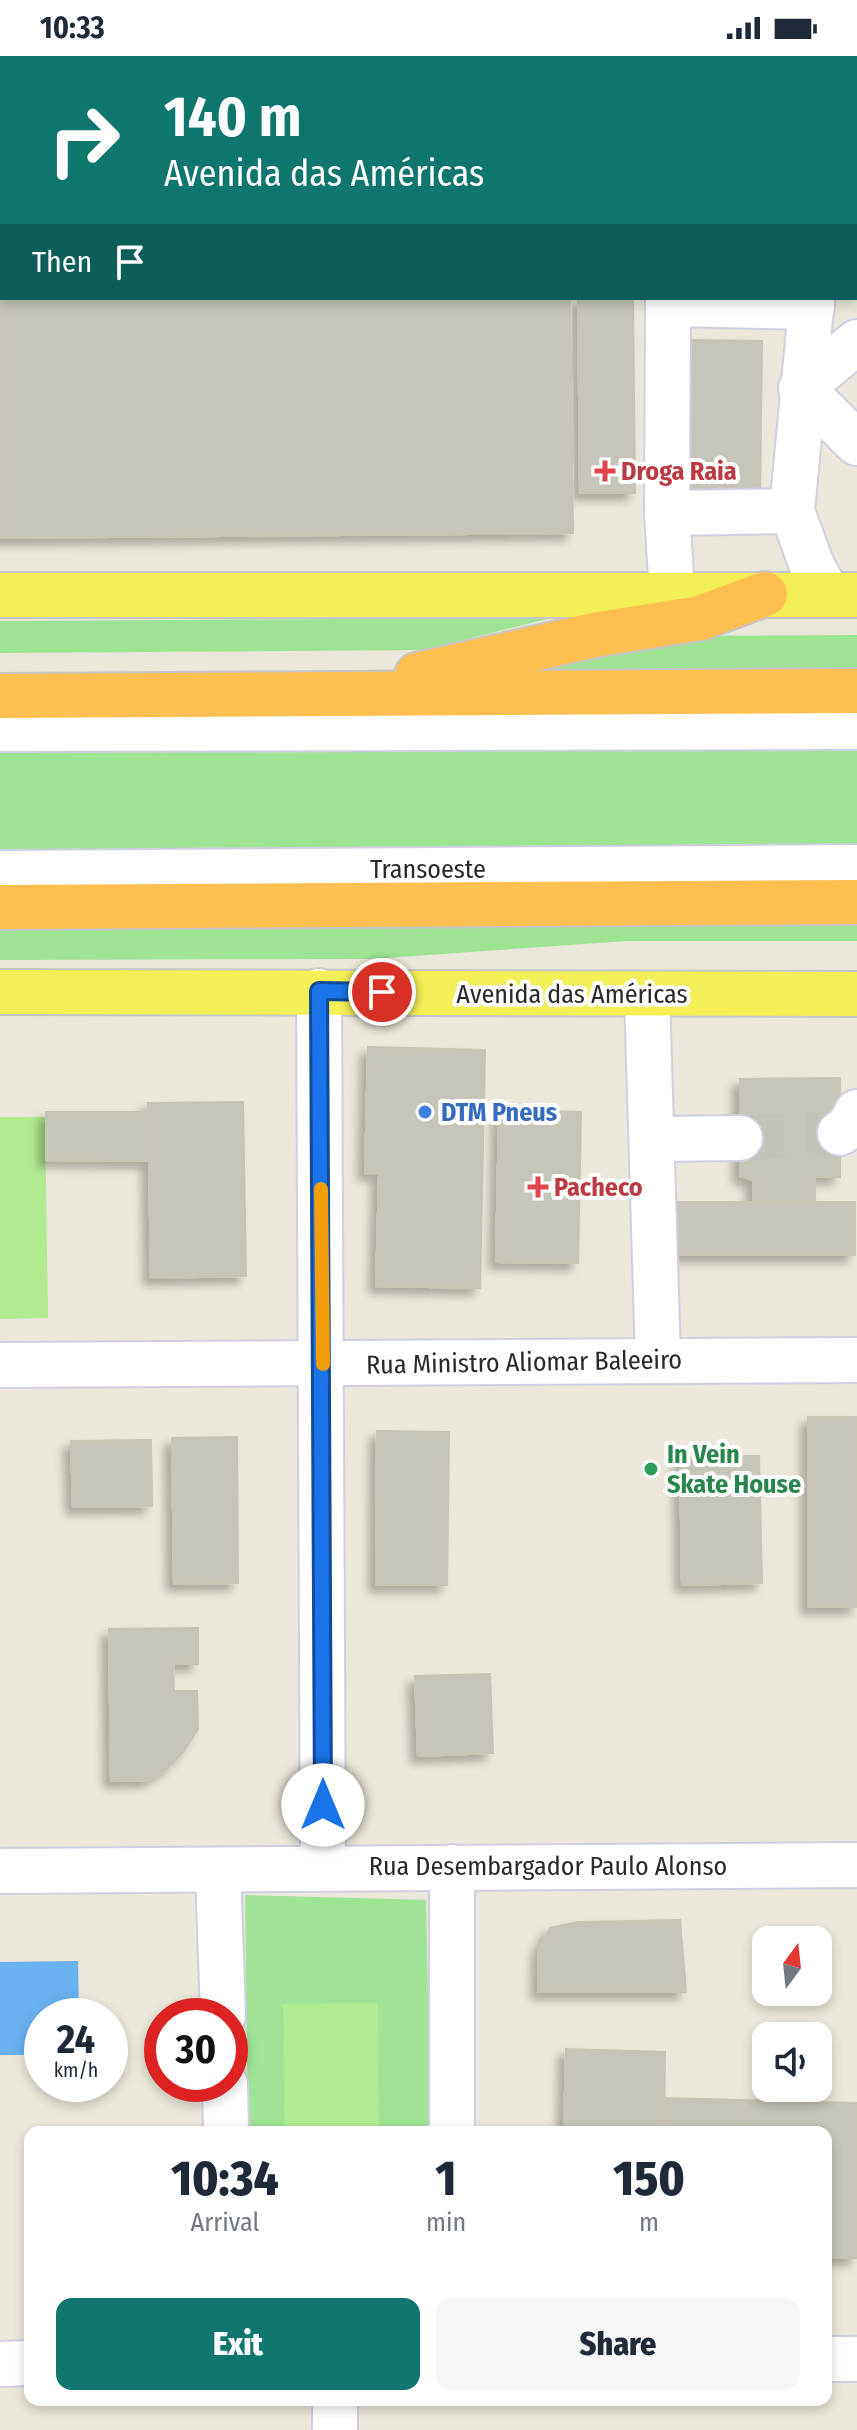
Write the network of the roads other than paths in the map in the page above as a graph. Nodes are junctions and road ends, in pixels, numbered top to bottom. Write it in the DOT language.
graph roads {
  1 [pos="668,301"];
  2 [pos="812,303"];
  3 [pos="857,342"];
  4 [pos="801,388"];
  5 [pos="857,443"];
  6 [pos="792,511"];
  7 [pos="667,513"];
  8 [pos="672,593"];
  9 [pos="765,594"];
  10 [pos="0,595"];
  11 [pos="842,595"];
  12 [pos="857,691"];
  13 [pos="282,693"];
  14 [pos="0,696"];
  15 [pos="857,727"];
  16 [pos="0,729"];
  17 [pos="857,867"];
  18 [pos="0,873"];
  19 [pos="857,902"];
  20 [pos="0,907"];
  21 [pos="319,991"];
  22 [pos="0,992"];
  23 [pos="647,994"];
  24 [pos="857,994"];
  25 [pos="740,1138"];
  26 [pos="652,1139"];
  27 [pos="658,1360"];
  28 [pos="857,1360"];
  29 [pos="0,1365"];
  30 [pos="323,1365"];
  31 [pos="857,1865"];
  32 [pos="323,1867"];
  33 [pos="452,1867"];
  34 [pos="218,1870"];
  35 [pos="0,1871"];
  36 [pos="222,1998"];
  37 [pos="225,2102"];
  38 [pos="226,2126"];
  39 [pos="452,2126"];
  40 [pos="832,2359"];
  41 [pos="857,2359"];
  42 [pos="24,2363"];
  43 [pos="0,2364"];
  44 [pos="335,2406"];
  45 [pos="335,2430"];
  1 -- 2 [label="street"];
  1 -- 7 [label="street"];
  2 -- 4 [label="street"];
  3 -- 4 [label="street"];
  4 -- 5 [label="street"];
  4 -- 6 [label="street"];
  6 -- 7 [label="street"];
  6 -- 11 [label="street"];
  7 -- 8 [label="street"];
  8 -- 9 [label="main road"];
  8 -- 10 [label="main road"];
  9 -- 11 [label="main road"];
  9 -- 13 [label="highway"];
  12 -- 13 [label="highway"];
  13 -- 14 [label="highway"];
  15 -- 16 [label="street"];
  17 -- 18 [label="street, Transoeste"];
  19 -- 20 [label="highway"];
  21 -- 22 [label="main road, Avenida das Américas"];
  21 -- 23 [label="main road, Avenida das Américas"];
  21 -- 30 [label="street"];
  23 -- 24 [label="main road, Avenida das Américas"];
  23 -- 26 [label="street"];
  25 -- 26 [label="street"];
  26 -- 27 [label="street"];
  27 -- 28 [label="street, Rua Ministro Aliomar Baleeiro"];
  27 -- 30 [label="street, Rua Ministro Aliomar Baleeiro"];
  29 -- 30 [label="street, Rua Ministro Aliomar Baleeiro"];
  30 -- 32 [label="street"];
  31 -- 33 [label="street, Rua Desembargador Paulo Alonso"];
  32 -- 33 [label="street, Rua Desembargador Paulo Alonso"];
  32 -- 34 [label="street, Rua Desembargador Paulo Alonso"];
  33 -- 39 [label="street"];
  34 -- 35 [label="street, Rua Desembargador Paulo Alonso"];
  34 -- 36 [label="street"];
  37 -- 38 [label="street"];
  40 -- 41 [label="street"];
  42 -- 43 [label="street"];
  44 -- 45 [label="street"];
}
